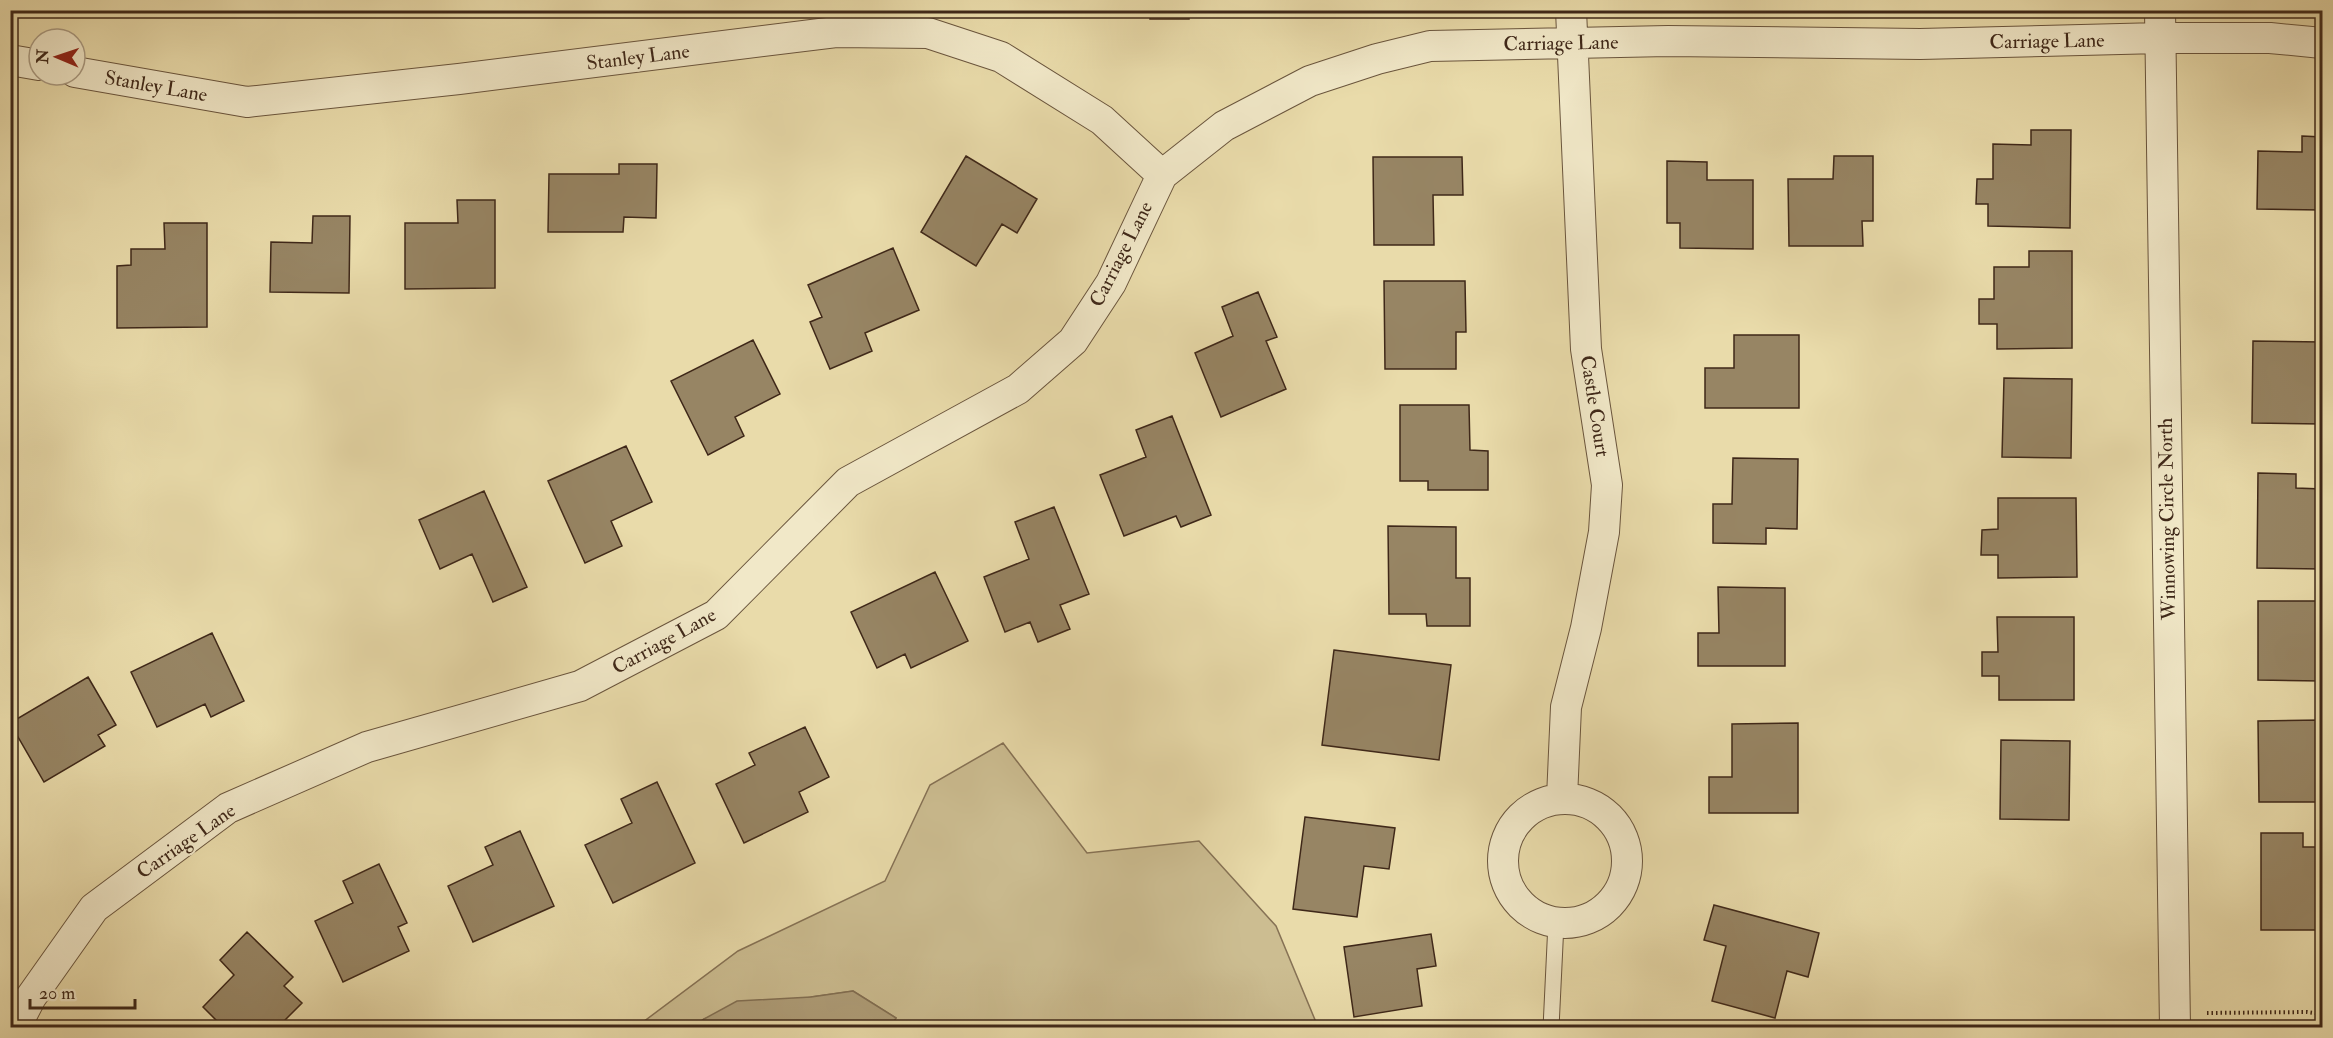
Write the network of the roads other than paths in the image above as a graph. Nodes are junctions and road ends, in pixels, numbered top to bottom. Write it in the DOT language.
graph roads {
  1 [pos="1571,10"];
  2 [pos="2160,24"];
  3 [pos="1572,43"];
  4 [pos="2322,43"];
  5 [pos="10,60"];
  6 [pos="27,63"];
  7 [pos="87,74"];
  8 [pos="1162,175"];
  9 [pos="1562,798"];
  10 [pos="1556,923"];
  11 [pos="2175,1021"];
  12 [pos="15,1028"];
  13 [pos="1551,1028"];
  1 -- 3 [label="street, Castle Court"];
  2 -- 3 [label="street, Carriage Lane"];
  2 -- 4 [label="street, Carriage Lane"];
  2 -- 11 [label="street, Winnowing Circle North"];
  3 -- 8 [label="street, Carriage Lane"];
  3 -- 9 [label="street, Castle Court"];
  5 -- 6 [label="street"];
  7 -- 8 [label="street, Stanley Lane"];
  8 -- 12 [label="street, Carriage Lane"];
  9 -- 10 [label="street"];
  9 -- 10 [label="street"];
  10 -- 13 [label="lane"];
}
